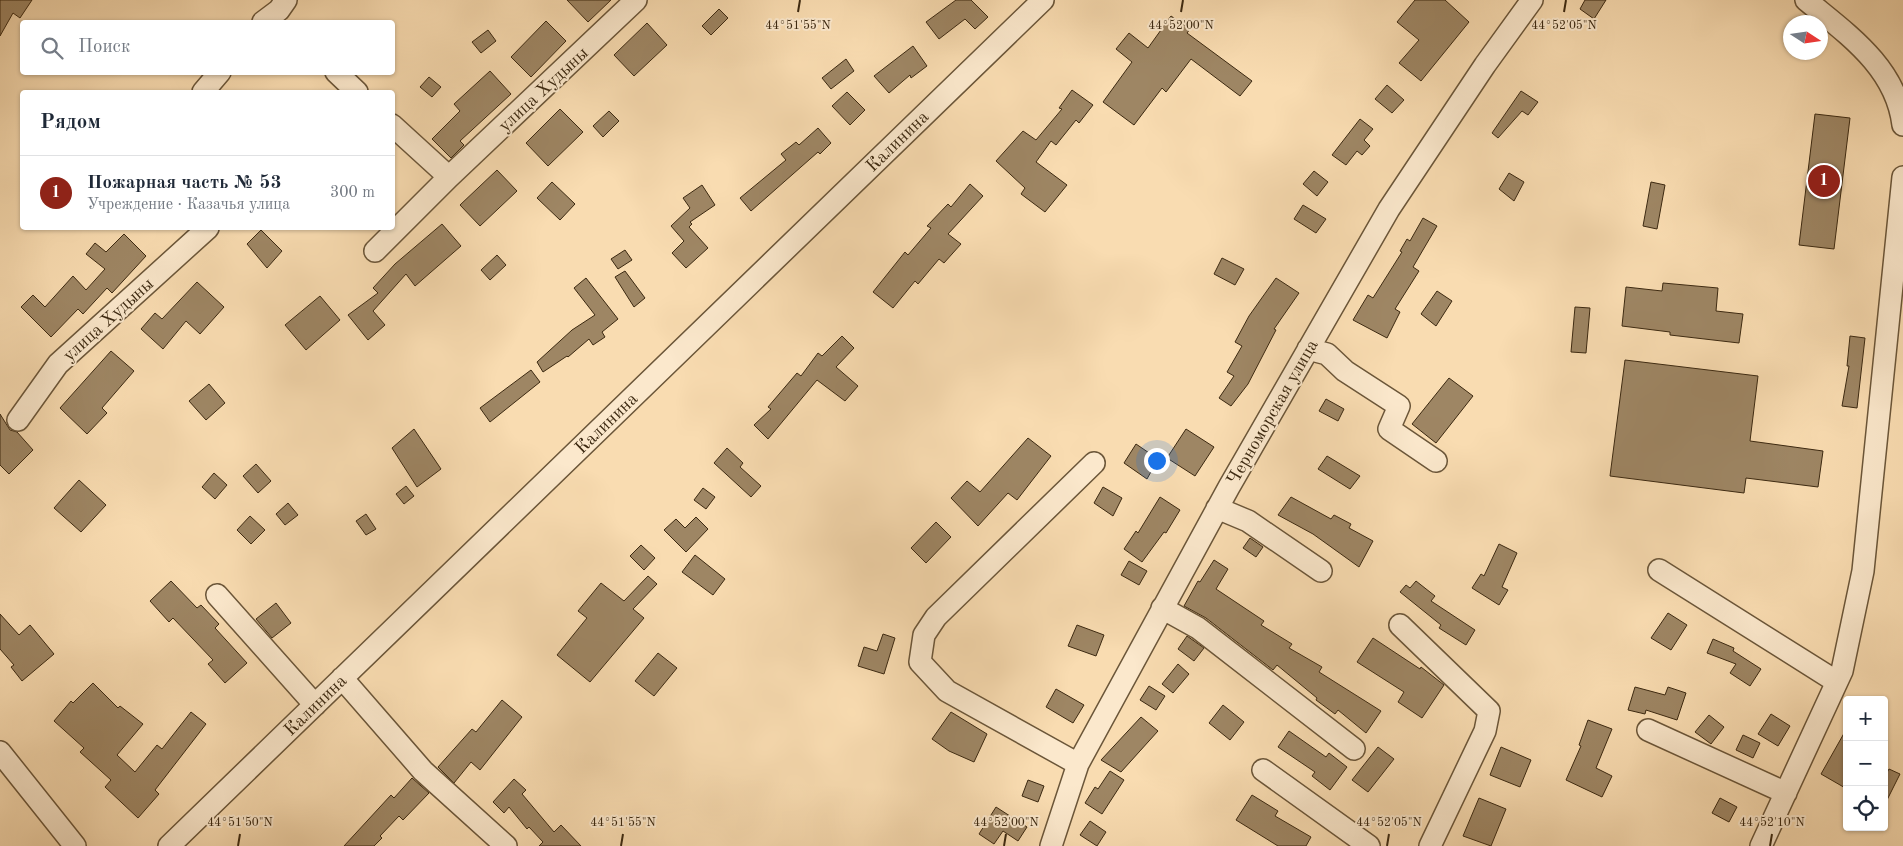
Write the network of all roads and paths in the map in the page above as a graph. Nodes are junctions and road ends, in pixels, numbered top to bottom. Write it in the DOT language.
graph roads {
  1 [pos="636,0"];
  2 [pos="1043,0"];
  3 [pos="1532,0"];
  4 [pos="1806,0"];
  5 [pos="217,75"];
  6 [pos="339,75"];
  7 [pos="205,90"];
  8 [pos="356,90"];
  9 [pos="1903,125"];
  10 [pos="395,128"];
  11 [pos="449,177"];
  12 [pos="1903,177"];
  13 [pos="206,230"];
  14 [pos="375,251"];
  15 [pos="1308,349"];
  16 [pos="18,420"];
  17 [pos="1436,461"];
  18 [pos="1094,463"];
  19 [pos="1217,508"];
  20 [pos="1658,570"];
  21 [pos="1321,571"];
  22 [pos="217,595"];
  23 [pos="1162,608"];
  24 [pos="1400,625"];
  25 [pos="342,678"];
  26 [pos="1837,682"];
  27 [pos="315,705"];
  28 [pos="1648,730"];
  29 [pos="1354,749"];
  30 [pos="0,752"];
  31 [pos="1078,764"];
  32 [pos="1263,770"];
  33 [pos="1786,793"];
  34 [pos="1056,844"];
  35 [pos="75,846"];
  36 [pos="169,846"];
  37 [pos="506,846"];
  38 [pos="1369,846"];
  39 [pos="1430,846"];
  40 [pos="1761,846"];
  1 -- 11 [label="street, улица Худыны"];
  2 -- 25 [label="street, Калинина"];
  3 -- 15 [label="street, Черноморская улица"];
  4 -- 9 [label="street"];
  5 -- 7 [label="street"];
  6 -- 8 [label="street"];
  10 -- 11 [label="street"];
  11 -- 14 [label="street, улица Худыны"];
  12 -- 26 [label="street"];
  13 -- 16 [label="street, улица Худыны"];
  15 -- 17 [label="street"];
  15 -- 19 [label="street, Черноморская улица"];
  18 -- 31 [label="street"];
  19 -- 21 [label="street"];
  19 -- 23 [label="street, Черноморская улица"];
  20 -- 26 [label="street"];
  22 -- 27 [label="street"];
  23 -- 29 [label="street"];
  23 -- 31 [label="street, Черноморская улица"];
  24 -- 39 [label="street"];
  25 -- 27 [label="street, Калинина"];
  25 -- 37 [label="street"];
  26 -- 33 [label="street"];
  27 -- 36 [label="street, Калинина"];
  28 -- 33 [label="street"];
  30 -- 35 [label="street"];
  31 -- 34 [label="street, Черноморская улица"];
  32 -- 38 [label="street"];
  33 -- 40 [label="street"];
}
